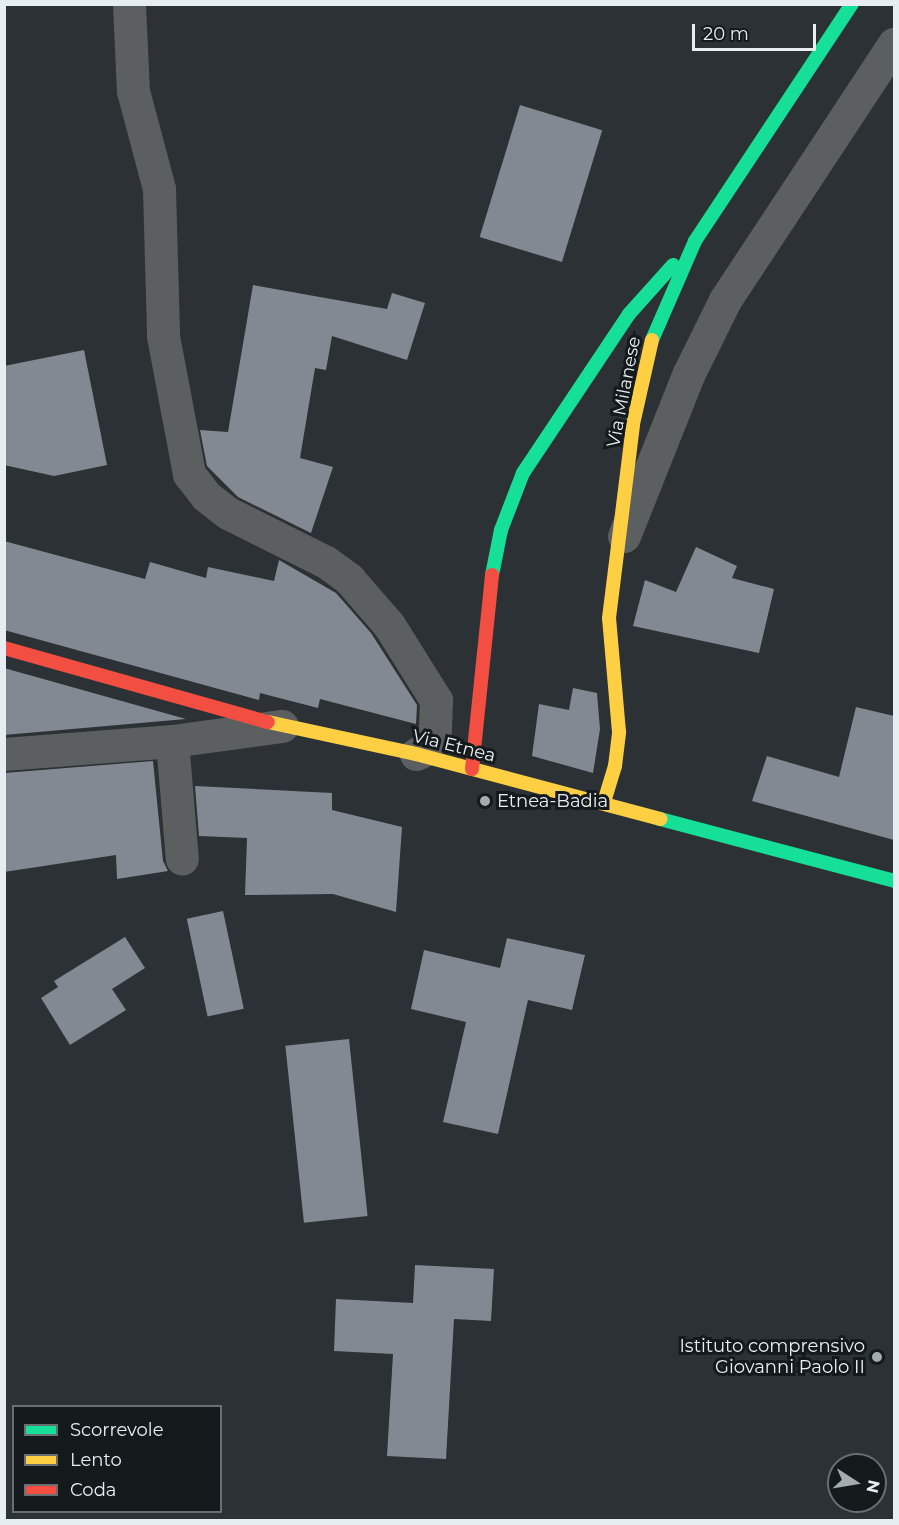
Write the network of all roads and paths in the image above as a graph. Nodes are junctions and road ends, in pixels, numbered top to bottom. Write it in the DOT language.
graph roads {
  1 [pos="129,4"];
  2 [pos="852,4"];
  3 [pos="894,44"];
  4 [pos="694,241"];
  5 [pos="615,557"];
  6 [pos="4,648"];
  7 [pos="478,682"];
  8 [pos="436,700"];
  9 [pos="282,726"];
  10 [pos="172,741"];
  11 [pos="4,754"];
  12 [pos="416,754"];
  13 [pos="472,769"];
  14 [pos="604,802"];
  15 [pos="182,859"];
  16 [pos="894,881"];
  1 -- 8 [label="street"];
  2 -- 4 [label="street, Via Milanese"];
  3 -- 5 [label="street"];
  4 -- 5 [label="street, Via Milanese"];
  4 -- 7 [label="street"];
  5 -- 14 [label="street, Via Milanese"];
  6 -- 9 [label="street, Via Etnea"];
  7 -- 8 [label="street"];
  7 -- 13 [label="street"];
  8 -- 12 [label="street"];
  9 -- 10 [label="street"];
  9 -- 12 [label="street, Via Etnea"];
  10 -- 11 [label="street"];
  10 -- 15 [label="street"];
  12 -- 13 [label="street, Via Etnea"];
  13 -- 14 [label="street, Via Etnea"];
  14 -- 16 [label="street, Via Etnea"];
}
